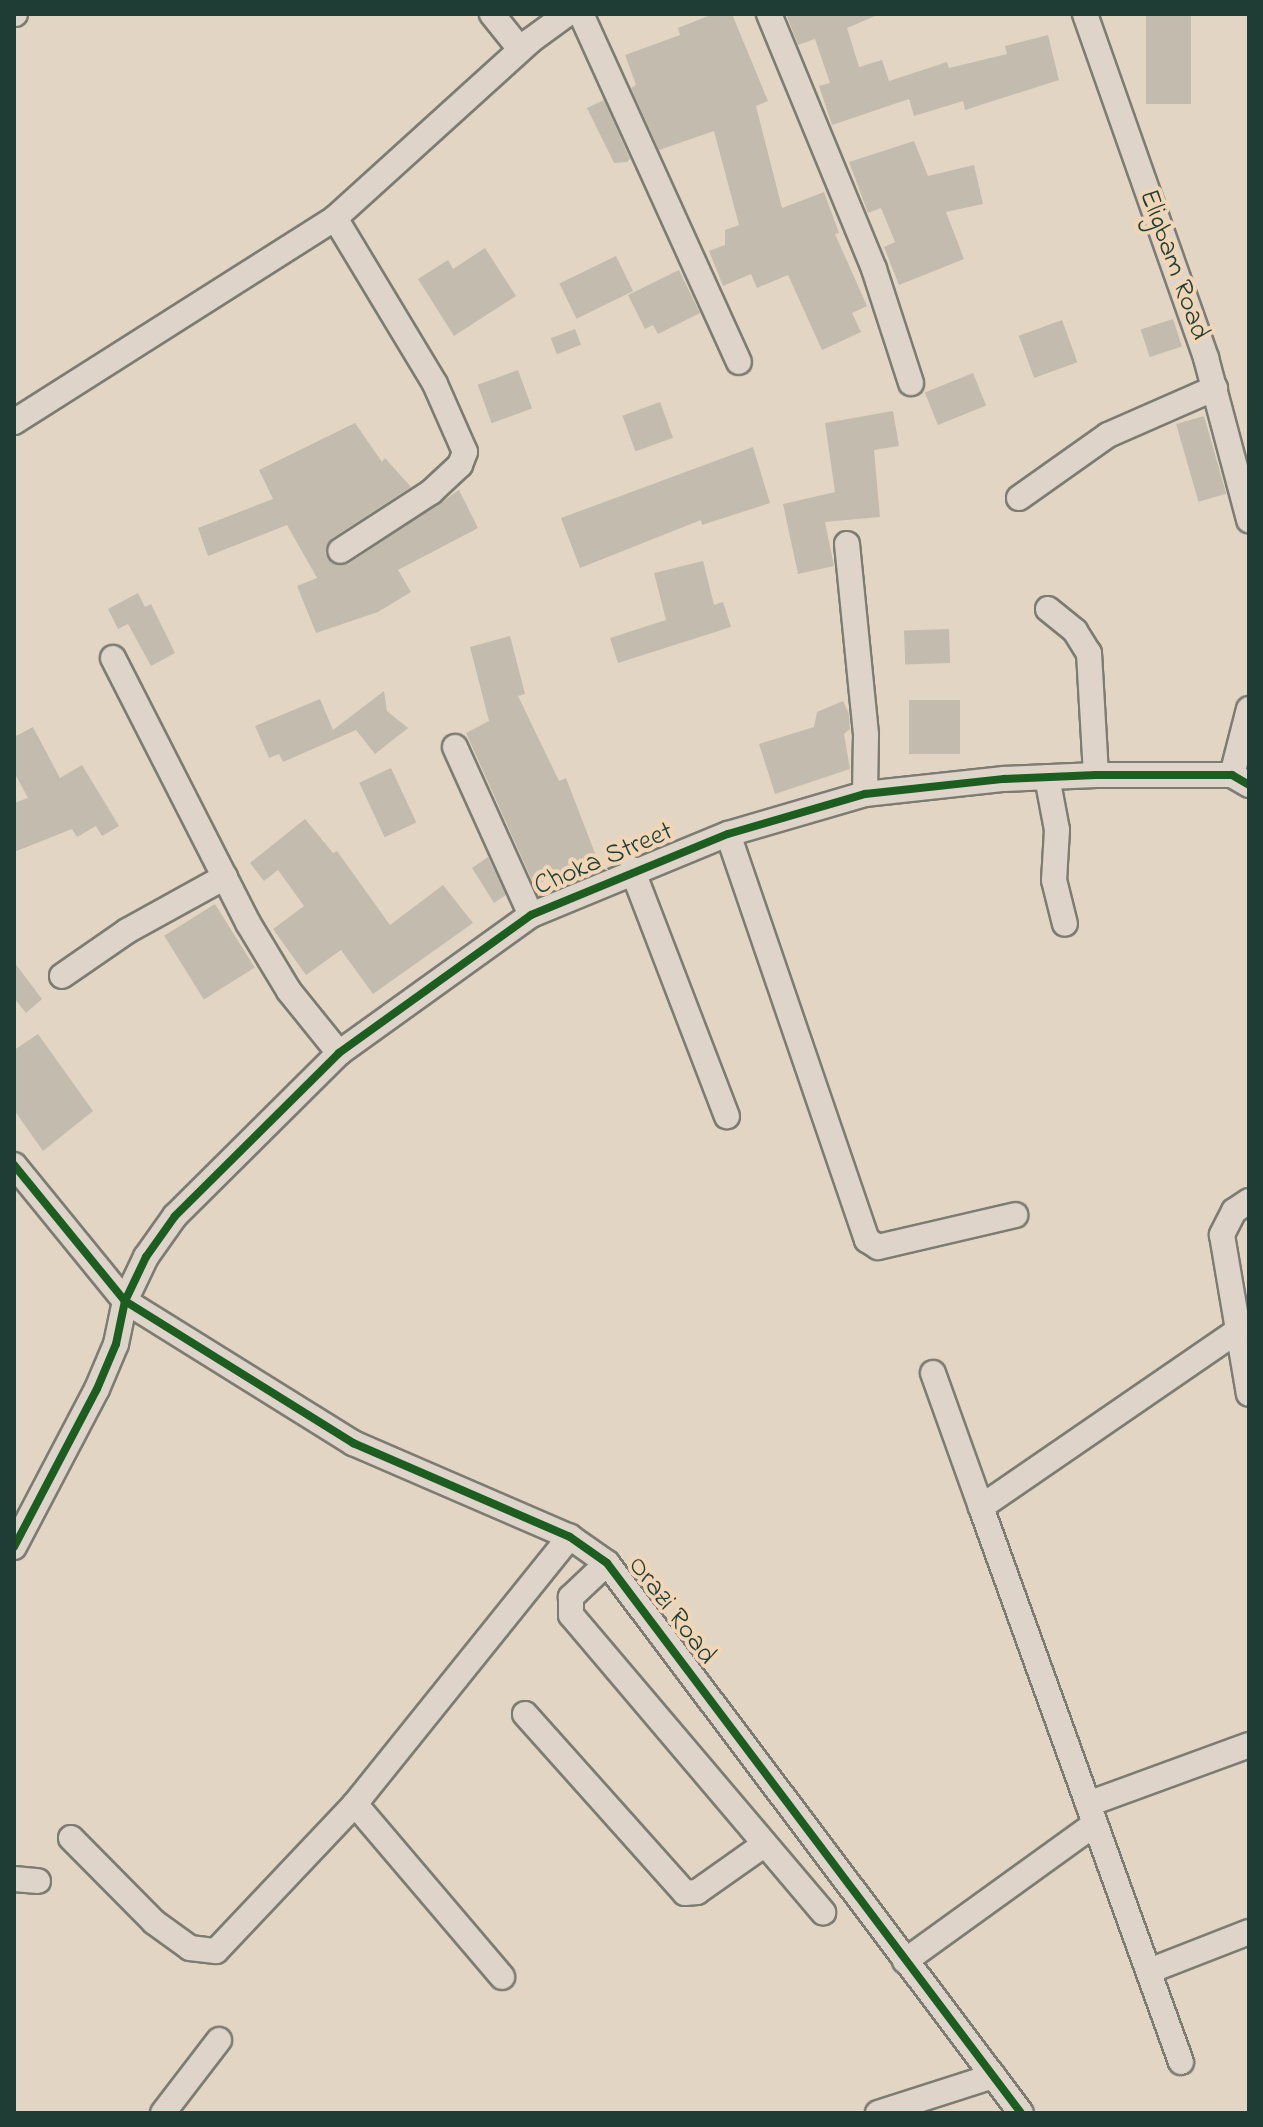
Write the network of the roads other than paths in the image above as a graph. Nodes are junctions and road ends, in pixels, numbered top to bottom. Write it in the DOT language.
graph roads {
  1 [pos="492,14"];
  2 [pos="512,14"];
  3 [pos="567,14"];
  4 [pos="581,14"];
  5 [pos="769,14"];
  6 [pos="1085,14"];
  7 [pos="525,45"];
  8 [pos="335,218"];
  9 [pos="739,362"];
  10 [pos="911,383"];
  11 [pos="1215,388"];
  12 [pos="14,422"];
  13 [pos="1019,498"];
  14 [pos="1249,520"];
  15 [pos="847,544"];
  16 [pos="340,551"];
  17 [pos="1048,609"];
  18 [pos="113,658"];
  19 [pos="1249,713"];
  20 [pos="455,747"];
  21 [pos="1096,775"];
  22 [pos="1047,777"];
  23 [pos="1241,780"];
  24 [pos="865,794"];
  25 [pos="728,834"];
  26 [pos="632,869"];
  27 [pos="225,877"];
  28 [pos="531,915"];
  29 [pos="1065,924"];
  30 [pos="62,976"];
  31 [pos="339,1053"];
  32 [pos="727,1116"];
  33 [pos="17,1175"];
  34 [pos="1249,1201"];
  35 [pos="1015,1215"];
  36 [pos="125,1301"];
  37 [pos="1237,1331"];
  38 [pos="933,1373"];
  39 [pos="1249,1394"];
  40 [pos="981,1507"];
  41 [pos="570,1537"];
  42 [pos="14,1547"];
  43 [pos="607,1563"];
  44 [pos="525,1714"];
  45 [pos="1249,1745"];
  46 [pos="355,1804"];
  47 [pos="1092,1814"];
  48 [pos="71,1838"];
  49 [pos="765,1844"];
  50 [pos="823,1912"];
  51 [pos="1249,1932"];
  52 [pos="905,1961"];
  53 [pos="1149,1971"];
  54 [pos="502,1977"];
  55 [pos="219,2040"];
  56 [pos="1181,2062"];
  57 [pos="993,2076"];
  58 [pos="163,2113"];
  59 [pos="878,2113"];
  60 [pos="1021,2113"];
  1 -- 7 [label="street"];
  2 -- 7 [label="street"];
  3 -- 7 [label="street"];
  4 -- 9 [label="street"];
  5 -- 10 [label="street"];
  6 -- 11 [label="street, Eligbam Road"];
  7 -- 8 [label="street"];
  8 -- 12 [label="street"];
  8 -- 16 [label="street"];
  11 -- 13 [label="street"];
  11 -- 14 [label="street, Eligbam Road"];
  15 -- 24 [label="street"];
  17 -- 21 [label="street"];
  18 -- 27 [label="street"];
  19 -- 23 [label="street"];
  20 -- 28 [label="street"];
  21 -- 22 [label="street, Choka Street"];
  21 -- 23 [label="street, Choka Street"];
  22 -- 24 [label="street, Choka Street"];
  22 -- 29 [label="street"];
  24 -- 25 [label="street, Choka Street"];
  25 -- 26 [label="street, Choka Street"];
  25 -- 35 [label="street"];
  26 -- 28 [label="street, Choka Street"];
  26 -- 32 [label="street"];
  27 -- 30 [label="street"];
  27 -- 31 [label="street"];
  28 -- 31 [label="street, Choka Street"];
  31 -- 36 [label="street, Choka Street"];
  33 -- 36 [label="street, Orazi Road"];
  34 -- 37 [label="street"];
  36 -- 41 [label="street, Orazi Road"];
  36 -- 42 [label="street, Choka Street"];
  37 -- 39 [label="street"];
  37 -- 40 [label="street"];
  38 -- 40 [label="street"];
  40 -- 47 [label="street"];
  41 -- 43 [label="street, Orazi Road"];
  41 -- 46 [label="street"];
  43 -- 49 [label="street"];
  43 -- 52 [label="street, Orazi Road"];
  44 -- 49 [label="street"];
  45 -- 47 [label="street"];
  46 -- 48 [label="street"];
  46 -- 54 [label="street"];
  47 -- 52 [label="street"];
  47 -- 53 [label="street"];
  49 -- 50 [label="street"];
  51 -- 53 [label="street"];
  52 -- 57 [label="street, Orazi Road"];
  53 -- 56 [label="street"];
  55 -- 58 [label="street"];
  57 -- 59 [label="street"];
  57 -- 60 [label="street, Orazi Road"];
}
